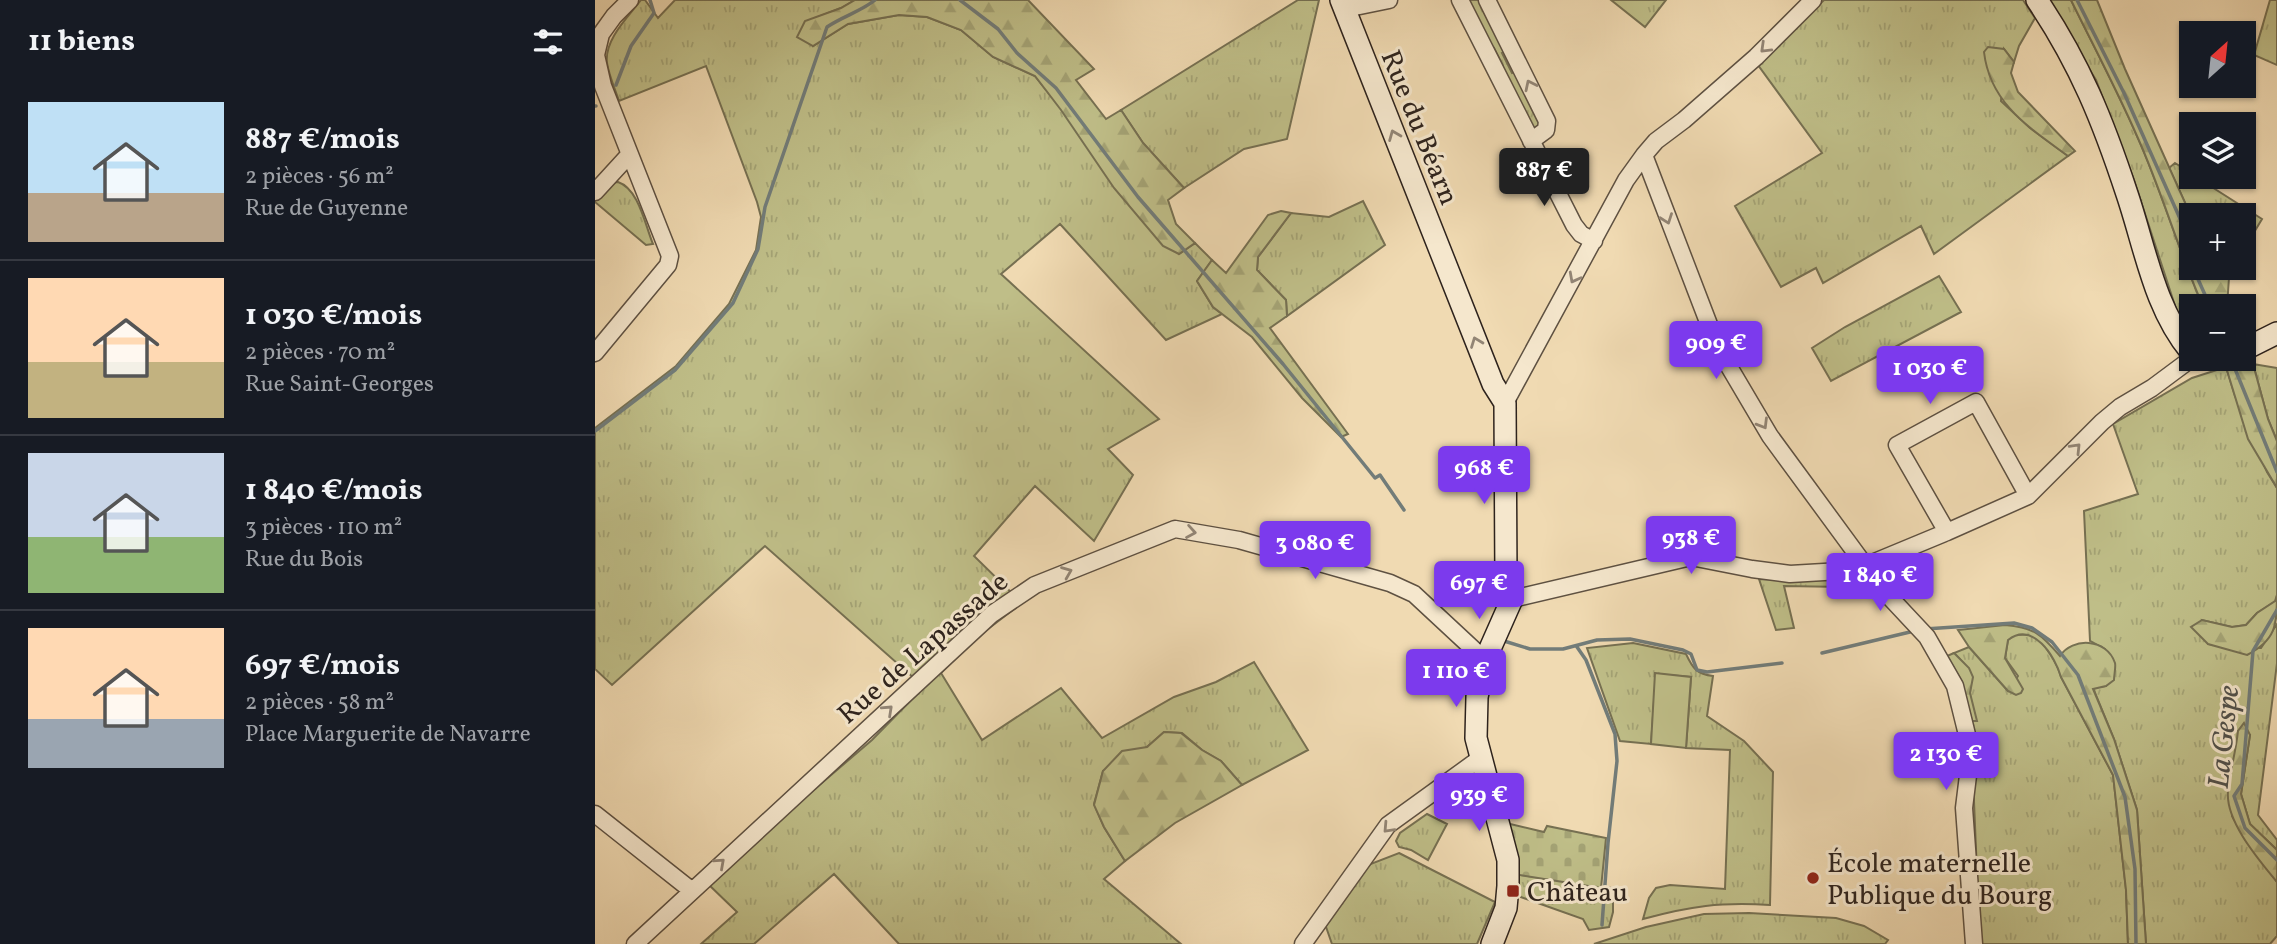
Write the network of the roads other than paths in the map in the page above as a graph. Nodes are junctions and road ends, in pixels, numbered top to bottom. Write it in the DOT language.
graph roads {
  1 [pos="630,0"];
  2 [pos="1389,0"];
  3 [pos="1460,0"];
  4 [pos="1487,0"];
  5 [pos="1813,0"];
  6 [pos="2036,0"];
  7 [pos="1343,4"];
  8 [pos="1531,141"];
  9 [pos="629,155"];
  10 [pos="1644,155"];
  11 [pos="595,192"];
  12 [pos="1594,241"];
  13 [pos="2179,337"];
  14 [pos="2274,340"];
  15 [pos="2256,346"];
  16 [pos="595,353"];
  17 [pos="2179,368"];
  18 [pos="1505,403"];
  19 [pos="2028,496"];
  20 [pos="1947,533"];
  21 [pos="1865,566"];
  22 [pos="1512,599"];
  23 [pos="1485,660"];
  24 [pos="1482,757"];
  25 [pos="595,814"];
  26 [pos="691,890"];
  27 [pos="1306,943"];
  28 [pos="635,944"];
  29 [pos="1492,944"];
  30 [pos="1974,944"];
  1 -- 9 [label="street"];
  2 -- 7 [label="street"];
  3 -- 8 [label="street"];
  8 -- 4 [label="street, one-way"];
  5 -- 10 [label="street, one-way"];
  6 -- 13 [label="street"];
  18 -- 7 [label="street, Rue du Béarn, one-way"];
  8 -- 12 [label="street"];
  9 -- 11 [label="street"];
  9 -- 16 [label="street"];
  10 -- 12 [label="street"];
  10 -- 21 [label="street, one-way"];
  12 -- 18 [label="street, one-way"];
  14 -- 15 [label="street"];
  19 -- 17 [label="street, one-way"];
  18 -- 22 [label="street, Rue du Béarn"];
  19 -- 20 [label="street"];
  19 -- 20 [label="street"];
  20 -- 21 [label="street"];
  21 -- 22 [label="street"];
  21 -- 30 [label="street"];
  22 -- 23 [label="street"];
  23 -- 24 [label="street"];
  26 -- 23 [label="street, Rue de Lapassade, one-way"];
  24 -- 27 [label="street, one-way"];
  24 -- 29 [label="street"];
  25 -- 26 [label="street"];
  26 -- 28 [label="street, Rue de Lapassade"];
}
